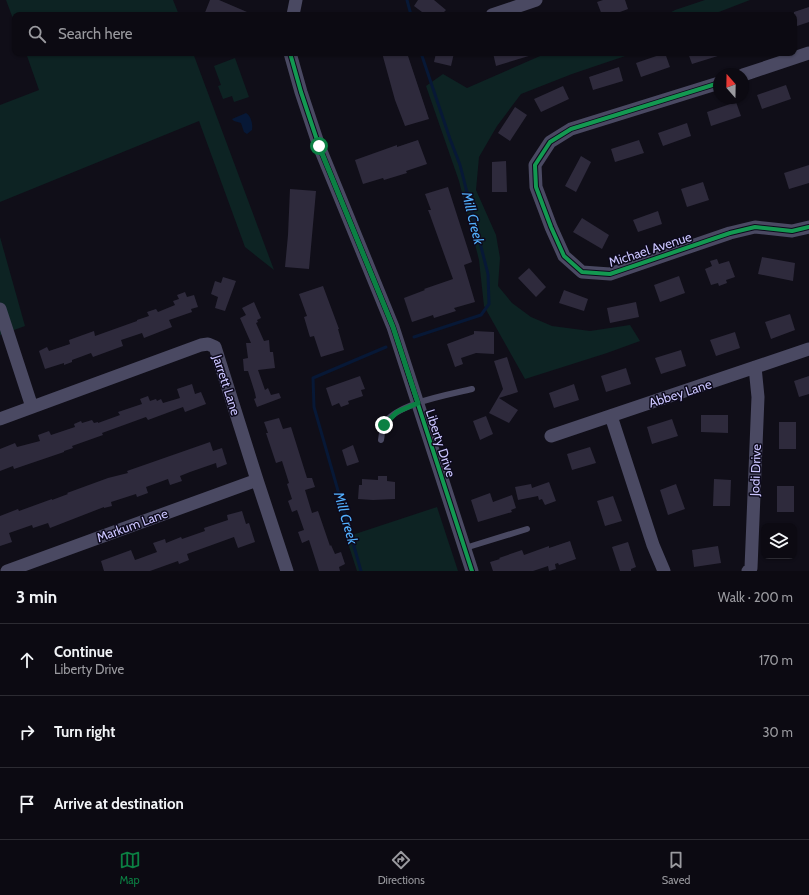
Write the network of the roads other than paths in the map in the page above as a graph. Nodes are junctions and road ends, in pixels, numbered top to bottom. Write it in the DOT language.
graph roads {
  1 [pos="296,0"];
  2 [pos="536,0"];
  3 [pos="294,12"];
  4 [pos="501,12"];
  5 [pos="809,53"];
  6 [pos="291,56"];
  7 [pos="749,73"];
  8 [pos="713,85"];
  9 [pos="809,228"];
  10 [pos="0,309"];
  11 [pos="809,349"];
  12 [pos="755,368"];
  13 [pos="472,388"];
  14 [pos="418,403"];
  15 [pos="32,407"];
  16 [pos="611,416"];
  17 [pos="0,419"];
  18 [pos="551,436"];
  19 [pos="381,440"];
  20 [pos="257,480"];
  21 [pos="527,529"];
  22 [pos="465,548"];
  23 [pos="7,571"];
  24 [pos="288,571"];
  25 [pos="472,571"];
  26 [pos="664,571"];
  27 [pos="748,571"];
  1 -- 3 [label="street"];
  2 -- 4 [label="street"];
  5 -- 7 [label="street"];
  6 -- 14 [label="street, Liberty Drive"];
  8 -- 9 [label="street, Michael Avenue"];
  10 -- 15 [label="street"];
  11 -- 12 [label="street, Abbey Lane"];
  12 -- 16 [label="street, Abbey Lane"];
  12 -- 27 [label="street, Jodi Drive"];
  13 -- 14 [label="lane"];
  14 -- 19 [label="lane"];
  14 -- 22 [label="street, Liberty Drive"];
  15 -- 17 [label="street, Jarrett Lane"];
  15 -- 20 [label="street, Jarrett Lane"];
  16 -- 18 [label="street, Abbey Lane"];
  16 -- 26 [label="street"];
  20 -- 23 [label="street, Markum Lane"];
  20 -- 24 [label="street, Jarrett Lane"];
  21 -- 22 [label="lane"];
  22 -- 25 [label="street, Liberty Drive"];
}
